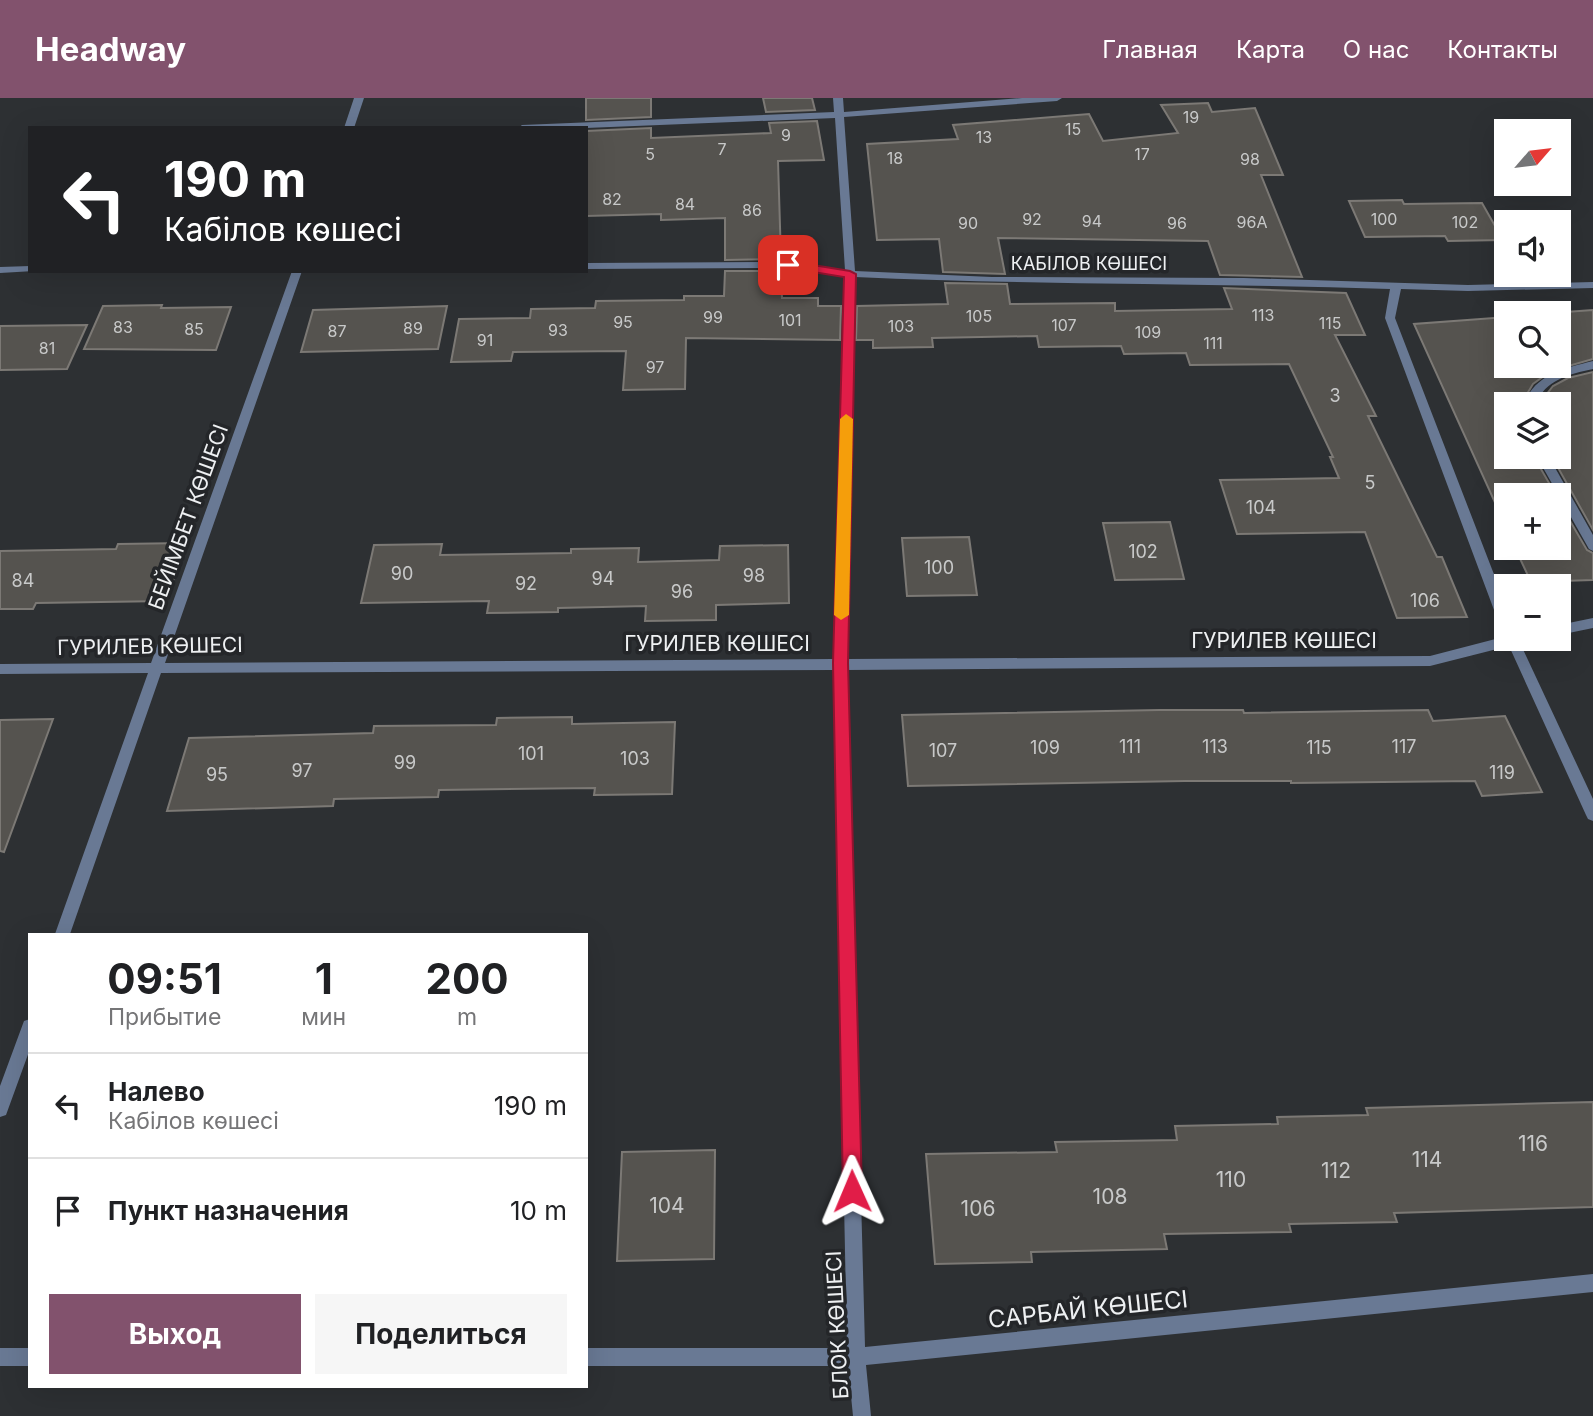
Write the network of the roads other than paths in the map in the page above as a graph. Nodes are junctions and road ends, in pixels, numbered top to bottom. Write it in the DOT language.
graph roads {
  1 [pos="359,98"];
  2 [pos="838,98"];
  3 [pos="1057,98"];
  4 [pos="840,115"];
  5 [pos="350,126"];
  6 [pos="571,126"];
  7 [pos="588,266"];
  8 [pos="28,269"];
  9 [pos="0,270"];
  10 [pos="297,273"];
  11 [pos="850,274"];
  12 [pos="1593,285"];
  13 [pos="1396,286"];
  14 [pos="1593,365"];
  15 [pos="1537,392"];
  16 [pos="1551,469"];
  17 [pos="1593,547"];
  18 [pos="1494,592"];
  19 [pos="1593,623"];
  20 [pos="1571,628"];
  21 [pos="1494,644"];
  22 [pos="1518,651"];
  23 [pos="840,663"];
  24 [pos="157,666"];
  25 [pos="0,669"];
  26 [pos="1593,816"];
  27 [pos="62,933"];
  28 [pos="28,1032"];
  29 [pos="0,1110"];
  30 [pos="1593,1283"];
  31 [pos="0,1357"];
  32 [pos="28,1357"];
  33 [pos="588,1357"];
  34 [pos="856,1357"];
  35 [pos="862,1416"];
  1 -- 5 [label="street"];
  2 -- 4 [label="street, БЛОК КӨШЕСІ"];
  3 -- 4 [label="street"];
  4 -- 6 [label="street"];
  4 -- 11 [label="street, БЛОК КӨШЕСІ"];
  7 -- 11 [label="street, КАБІЛОВ КӨШЕСІ"];
  8 -- 9 [label="street"];
  10 -- 24 [label="street, БЕЙІМБЕТ КӨШЕСІ"];
  11 -- 13 [label="street, КАБІЛОВ КӨШЕСІ"];
  11 -- 23 [label="street, БЛОК КӨШЕСІ"];
  12 -- 13 [label="street, КАБІЛОВ КӨШЕСІ"];
  13 -- 18 [label="street"];
  14 -- 15 [label="street"];
  16 -- 17 [label="street"];
  19 -- 20 [label="street"];
  21 -- 23 [label="street, ГУРИЛЕВ КӨШЕСІ"];
  22 -- 26 [label="street"];
  23 -- 24 [label="street, ГУРИЛЕВ КӨШЕСІ"];
  23 -- 34 [label="street, БЛОК КӨШЕСІ"];
  24 -- 25 [label="street, ГУРИЛЕВ КӨШЕСІ"];
  24 -- 27 [label="street, БЕЙІМБЕТ КӨШЕСІ"];
  28 -- 29 [label="street"];
  30 -- 34 [label="street, САРБАЙ КӨШЕСІ"];
  31 -- 32 [label="street"];
  33 -- 34 [label="street, САРБАЙ КӨШЕСІ"];
  34 -- 35 [label="street, БЛОК КӨШЕСІ"];
}
